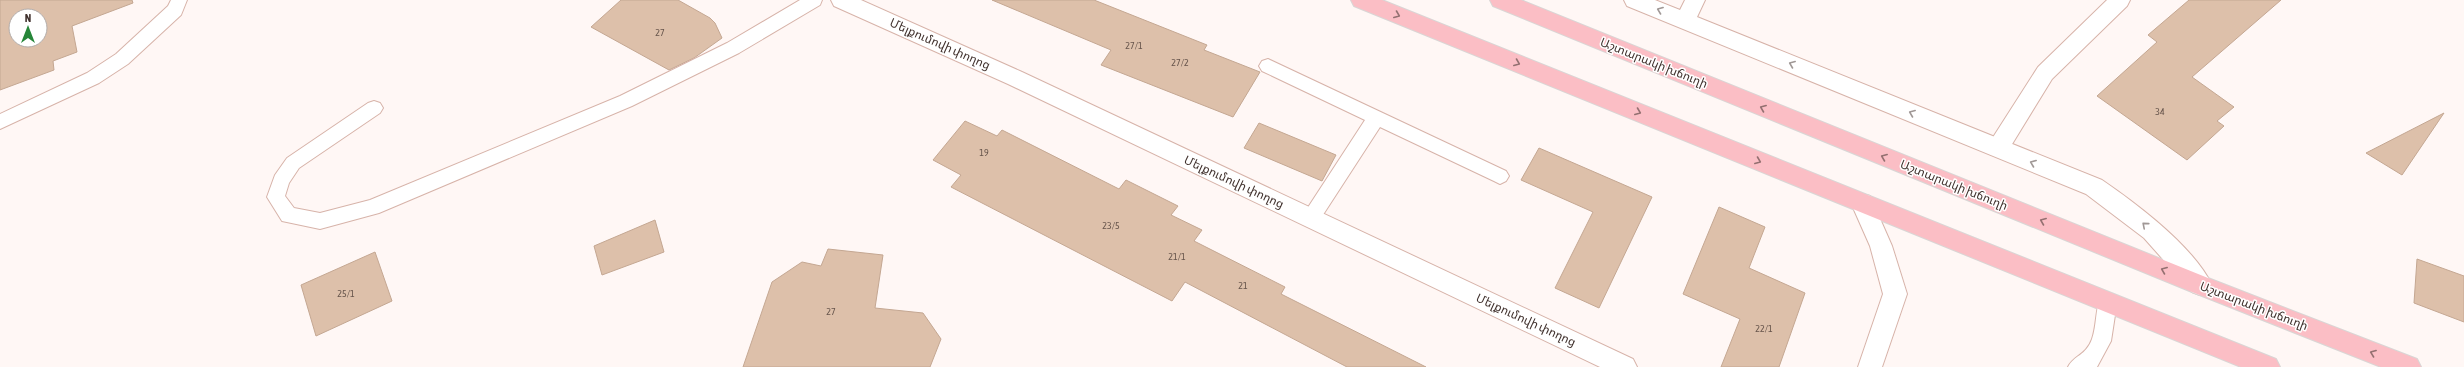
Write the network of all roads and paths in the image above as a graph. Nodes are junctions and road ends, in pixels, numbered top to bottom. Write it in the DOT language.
graph roads {
  1 [pos="179,0"];
  2 [pos="814,0"];
  3 [pos="841,0"];
  4 [pos="1361,0"];
  5 [pos="1500,0"];
  6 [pos="1634,0"];
  7 [pos="1694,0"];
  8 [pos="2120,0"];
  9 [pos="1686,20"];
  10 [pos="1268,66"];
  11 [pos="374,108"];
  12 [pos="1376,118"];
  13 [pos="0,122"];
  14 [pos="1998,148"];
  15 [pos="1500,176"];
  16 [pos="1862,203"];
  17 [pos="1311,218"];
  18 [pos="2200,285"];
  19 [pos="2108,302"];
  20 [pos="1625,367"];
  21 [pos="1870,367"];
  22 [pos="2078,367"];
  23 [pos="2268,367"];
  24 [pos="2409,367"];
  1 -- 13 [label="lane"];
  2 -- 11 [label="lane"];
  3 -- 17 [label="street, Մելքումովի փողոց"];
  4 -- 16 [label="main road, one-way"];
  18 -- 5 [label="main road, Աշտարակի խճուղի, one-way"];
  9 -- 6 [label="street, one-way"];
  7 -- 9 [label="street"];
  8 -- 14 [label="street"];
  14 -- 9 [label="street, one-way"];
  10 -- 12 [label="lane"];
  12 -- 15 [label="lane"];
  12 -- 17 [label="lane"];
  18 -- 14 [label="street, one-way"];
  16 -- 19 [label="main road"];
  16 -- 21 [label="street"];
  17 -- 20 [label="street, Մելքումովի փողոց"];
  24 -- 18 [label="main road, Աշտարակի խճուղի, one-way"];
  19 -- 22 [label="lane"];
  19 -- 23 [label="main road"];
}
